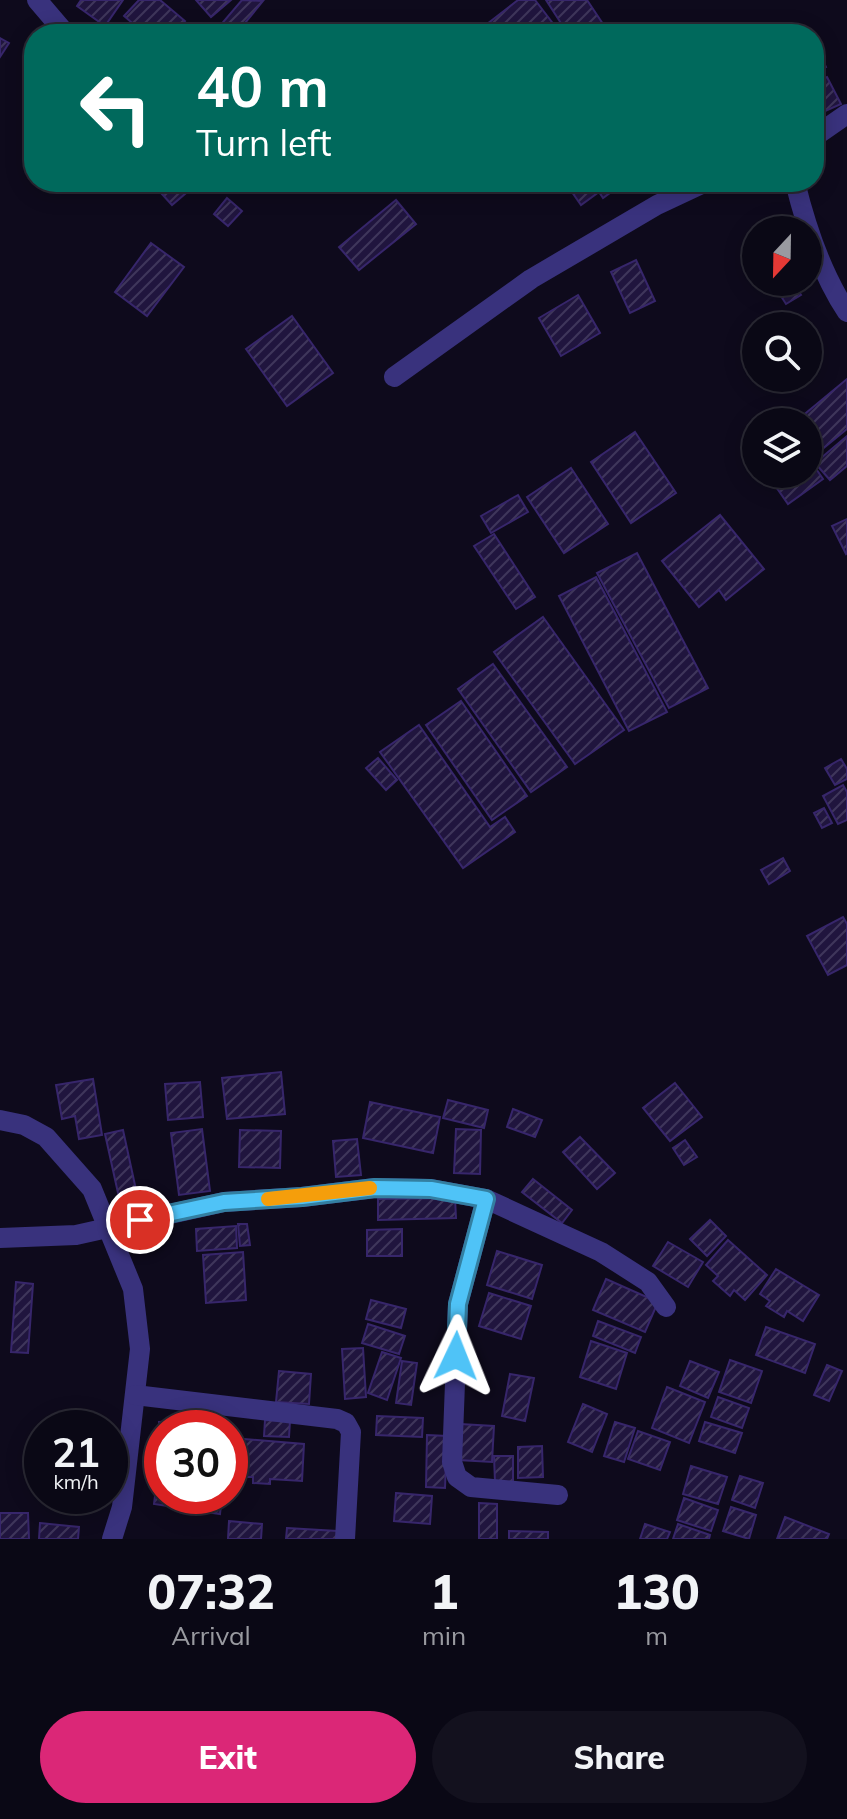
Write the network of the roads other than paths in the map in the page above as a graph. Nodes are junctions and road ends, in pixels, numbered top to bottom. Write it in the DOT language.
graph roads {
  1 [pos="37,0"];
  2 [pos="57,24"];
  3 [pos="847,114"];
  4 [pos="824,130"];
  5 [pos="685,192"];
  6 [pos="798,192"];
  7 [pos="847,312"];
  8 [pos="394,377"];
  9 [pos="0,1120"];
  10 [pos="486,1199"];
  11 [pos="108,1226"];
  12 [pos="0,1238"];
  13 [pos="666,1307"];
  14 [pos="135,1395"];
  15 [pos="558,1495"];
  16 [pos="112,1539"];
  17 [pos="345,1539"];
  1 -- 2 [label="street"];
  3 -- 4 [label="street"];
  5 -- 8 [label="street"];
  6 -- 7 [label="street"];
  9 -- 11 [label="street"];
  10 -- 11 [label="street"];
  10 -- 13 [label="street"];
  10 -- 15 [label="street"];
  11 -- 12 [label="street"];
  11 -- 14 [label="street"];
  14 -- 16 [label="street"];
  14 -- 17 [label="street"];
}
